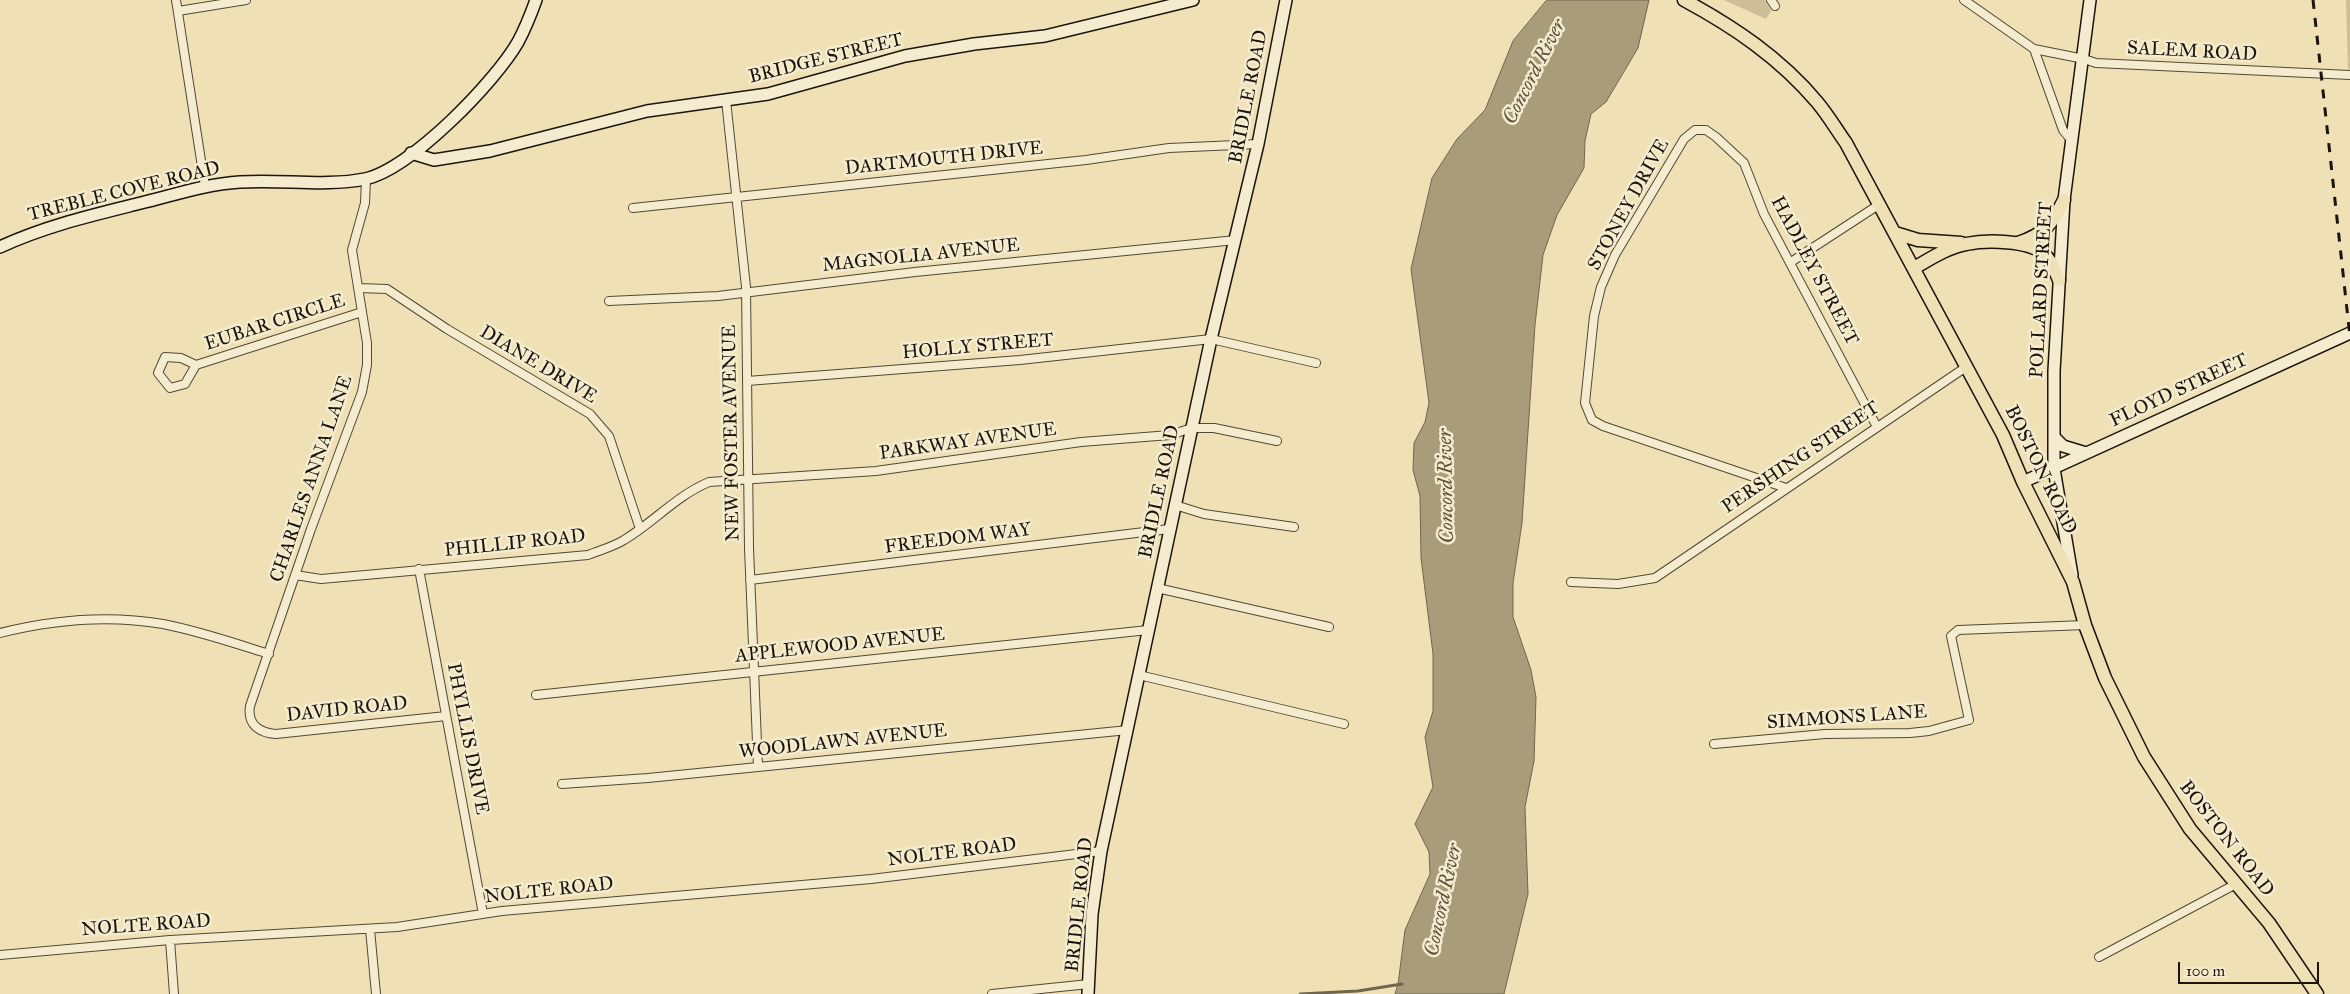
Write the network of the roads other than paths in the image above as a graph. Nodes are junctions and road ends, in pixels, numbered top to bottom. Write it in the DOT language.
graph roads {
  1 [pos="176,0"];
  2 [pos="246,0"];
  3 [pos="536,0"];
  4 [pos="1193,0"];
  5 [pos="1286,0"];
  6 [pos="1684,0"];
  7 [pos="1964,0"];
  8 [pos="2090,0"];
  9 [pos="178,11"];
  10 [pos="2034,49"];
  11 [pos="2084,58"];
  12 [pos="2350,75"];
  13 [pos="726,100"];
  14 [pos="1716,137"];
  15 [pos="2071,140"];
  16 [pos="1258,144"];
  17 [pos="411,153"];
  18 [pos="366,178"];
  19 [pos="205,186"];
  20 [pos="736,198"];
  21 [pos="2064,200"];
  22 [pos="1880,204"];
  23 [pos="632,208"];
  24 [pos="1895,233"];
  25 [pos="1236,240"];
  26 [pos="2018,243"];
  27 [pos="2,244"];
  28 [pos="1966,244"];
  29 [pos="1791,262"];
  30 [pos="1914,268"];
  31 [pos="2059,280"];
  32 [pos="358,288"];
  33 [pos="746,291"];
  34 [pos="609,301"];
  35 [pos="362,312"];
  36 [pos="2350,333"];
  37 [pos="1211,339"];
  38 [pos="1316,363"];
  39 [pos="196,366"];
  40 [pos="1966,367"];
  41 [pos="747,382"];
  42 [pos="1877,427"];
  43 [pos="1192,428"];
  44 [pos="2054,437"];
  45 [pos="1277,441"];
  46 [pos="2086,454"];
  47 [pos="2054,469"];
  48 [pos="748,479"];
  49 [pos="2023,482"];
  50 [pos="1786,488"];
  51 [pos="1175,505"];
  52 [pos="1294,527"];
  53 [pos="640,529"];
  54 [pos="1170,529"];
  55 [pos="419,569"];
  56 [pos="296,575"];
  57 [pos="750,580"];
  58 [pos="1571,582"];
  59 [pos="2073,582"];
  60 [pos="1157,588"];
  61 [pos="2085,625"];
  62 [pos="1328,626"];
  63 [pos="1148,630"];
  64 [pos="0,633"];
  65 [pos="269,654"];
  66 [pos="754,671"];
  67 [pos="1139,675"];
  68 [pos="536,695"];
  69 [pos="446,716"];
  70 [pos="1344,724"];
  71 [pos="254,725"];
  72 [pos="1128,730"];
  73 [pos="1714,744"];
  74 [pos="758,767"];
  75 [pos="562,784"];
  76 [pos="1101,851"];
  77 [pos="2236,884"];
  78 [pos="484,914"];
  79 [pos="370,929"];
  80 [pos="170,940"];
  81 [pos="0,955"];
  82 [pos="2099,957"];
  83 [pos="1089,989"];
  84 [pos="174,994"];
  85 [pos="376,994"];
  86 [pos="992,994"];
  87 [pos="2317,994"];
  1 -- 9 [label="street"];
  2 -- 9 [label="street"];
  3 -- 17 [label="main road, TREBLE COVE ROAD"];
  4 -- 13 [label="main road, BRIDGE STREET"];
  5 -- 16 [label="main road, BRIDLE ROAD"];
  6 -- 22 [label="main road, BOSTON ROAD"];
  7 -- 10 [label="street, SALEM ROAD"];
  8 -- 11 [label="main road, POLLARD STREET"];
  9 -- 19 [label="street"];
  10 -- 11 [label="street, SALEM ROAD"];
  10 -- 15 [label="street"];
  11 -- 12 [label="street, SALEM ROAD"];
  11 -- 15 [label="main road, POLLARD STREET"];
  13 -- 17 [label="main road, BRIDGE STREET"];
  13 -- 20 [label="street, NEW FOSTER AVENUE"];
  14 -- 29 [label="street, HADLEY STREET"];
  14 -- 50 [label="street, STONEY DRIVE"];
  15 -- 21 [label="main road, POLLARD STREET"];
  16 -- 20 [label="street, DARTMOUTH DRIVE"];
  16 -- 25 [label="main road, BRIDLE ROAD"];
  17 -- 18 [label="main road, TREBLE COVE ROAD"];
  18 -- 19 [label="main road, TREBLE COVE ROAD"];
  18 -- 32 [label="street, CHARLES ANNA LANE"];
  19 -- 27 [label="main road, TREBLE COVE ROAD"];
  20 -- 23 [label="street, DARTMOUTH DRIVE"];
  20 -- 33 [label="street, NEW FOSTER AVENUE"];
  21 -- 26 [label="main road"];
  21 -- 31 [label="main road, POLLARD STREET"];
  22 -- 24 [label="main road, BOSTON ROAD"];
  22 -- 29 [label="street"];
  24 -- 28 [label="main road"];
  24 -- 30 [label="main road, BOSTON ROAD"];
  25 -- 33 [label="street, MAGNOLIA AVENUE"];
  25 -- 37 [label="main road, BRIDLE ROAD"];
  26 -- 28 [label="main road"];
  26 -- 31 [label="main road"];
  28 -- 30 [label="main road"];
  29 -- 42 [label="street, HADLEY STREET"];
  30 -- 40 [label="main road, BOSTON ROAD"];
  31 -- 44 [label="main road, POLLARD STREET"];
  32 -- 35 [label="street, CHARLES ANNA LANE"];
  32 -- 53 [label="street, DIANE DRIVE"];
  33 -- 34 [label="street, MAGNOLIA AVENUE"];
  33 -- 41 [label="street, NEW FOSTER AVENUE"];
  35 -- 39 [label="street, EUBAR CIRCLE"];
  35 -- 56 [label="street, CHARLES ANNA LANE"];
  36 -- 46 [label="main road, FLOYD STREET"];
  37 -- 38 [label="street, HOLLY STREET"];
  37 -- 41 [label="street, HOLLY STREET"];
  37 -- 43 [label="main road, BRIDLE ROAD"];
  39 -- 39 [label="street, EUBAR CIRCLE"];
  40 -- 42 [label="street, PERSHING STREET"];
  40 -- 49 [label="main road, BOSTON ROAD"];
  41 -- 48 [label="street, NEW FOSTER AVENUE"];
  42 -- 50 [label="street, PERSHING STREET"];
  43 -- 45 [label="street, PARKWAY AVENUE"];
  43 -- 48 [label="street, PARKWAY AVENUE"];
  43 -- 51 [label="main road, BRIDLE ROAD"];
  44 -- 46 [label="main road"];
  44 -- 47 [label="main road, POLLARD STREET"];
  46 -- 47 [label="main road, FLOYD STREET"];
  47 -- 49 [label="main road, FLOYD STREET"];
  47 -- 59 [label="main road, POLLARD STREET"];
  48 -- 53 [label="street, PHILLIP ROAD"];
  48 -- 57 [label="street, NEW FOSTER AVENUE"];
  49 -- 59 [label="main road, BOSTON ROAD"];
  50 -- 58 [label="street, PERSHING STREET"];
  51 -- 52 [label="street"];
  51 -- 54 [label="main road, BRIDLE ROAD"];
  53 -- 55 [label="street, PHILLIP ROAD"];
  54 -- 57 [label="street, FREEDOM WAY"];
  54 -- 60 [label="main road, BRIDLE ROAD"];
  55 -- 56 [label="street, PHILLIP ROAD"];
  55 -- 69 [label="street, PHYLLIS DRIVE"];
  56 -- 65 [label="street, CHARLES ANNA LANE"];
  57 -- 66 [label="street, NEW FOSTER AVENUE"];
  59 -- 61 [label="main road, BOSTON ROAD"];
  60 -- 62 [label="street"];
  60 -- 63 [label="main road, BRIDLE ROAD"];
  61 -- 73 [label="street, SIMMONS LANE"];
  61 -- 77 [label="main road, BOSTON ROAD"];
  63 -- 66 [label="street, APPLEWOOD AVENUE"];
  63 -- 67 [label="main road, BRIDLE ROAD"];
  64 -- 65 [label="street"];
  65 -- 71 [label="street, CHARLES ANNA LANE"];
  66 -- 68 [label="street, APPLEWOOD AVENUE"];
  66 -- 74 [label="street, NEW FOSTER AVENUE"];
  67 -- 70 [label="street"];
  67 -- 72 [label="main road, BRIDLE ROAD"];
  69 -- 71 [label="street, DAVID ROAD"];
  69 -- 78 [label="street, PHYLLIS DRIVE"];
  72 -- 74 [label="street, WOODLAWN AVENUE"];
  72 -- 76 [label="main road, BRIDLE ROAD"];
  74 -- 75 [label="street, WOODLAWN AVENUE"];
  76 -- 78 [label="street, NOLTE ROAD"];
  76 -- 83 [label="main road, BRIDLE ROAD"];
  77 -- 82 [label="street"];
  77 -- 87 [label="main road, BOSTON ROAD"];
  78 -- 79 [label="street, NOLTE ROAD"];
  79 -- 80 [label="street, NOLTE ROAD"];
  79 -- 85 [label="street"];
  80 -- 81 [label="street, NOLTE ROAD"];
  80 -- 84 [label="street"];
  83 -- 86 [label="street"];
}
